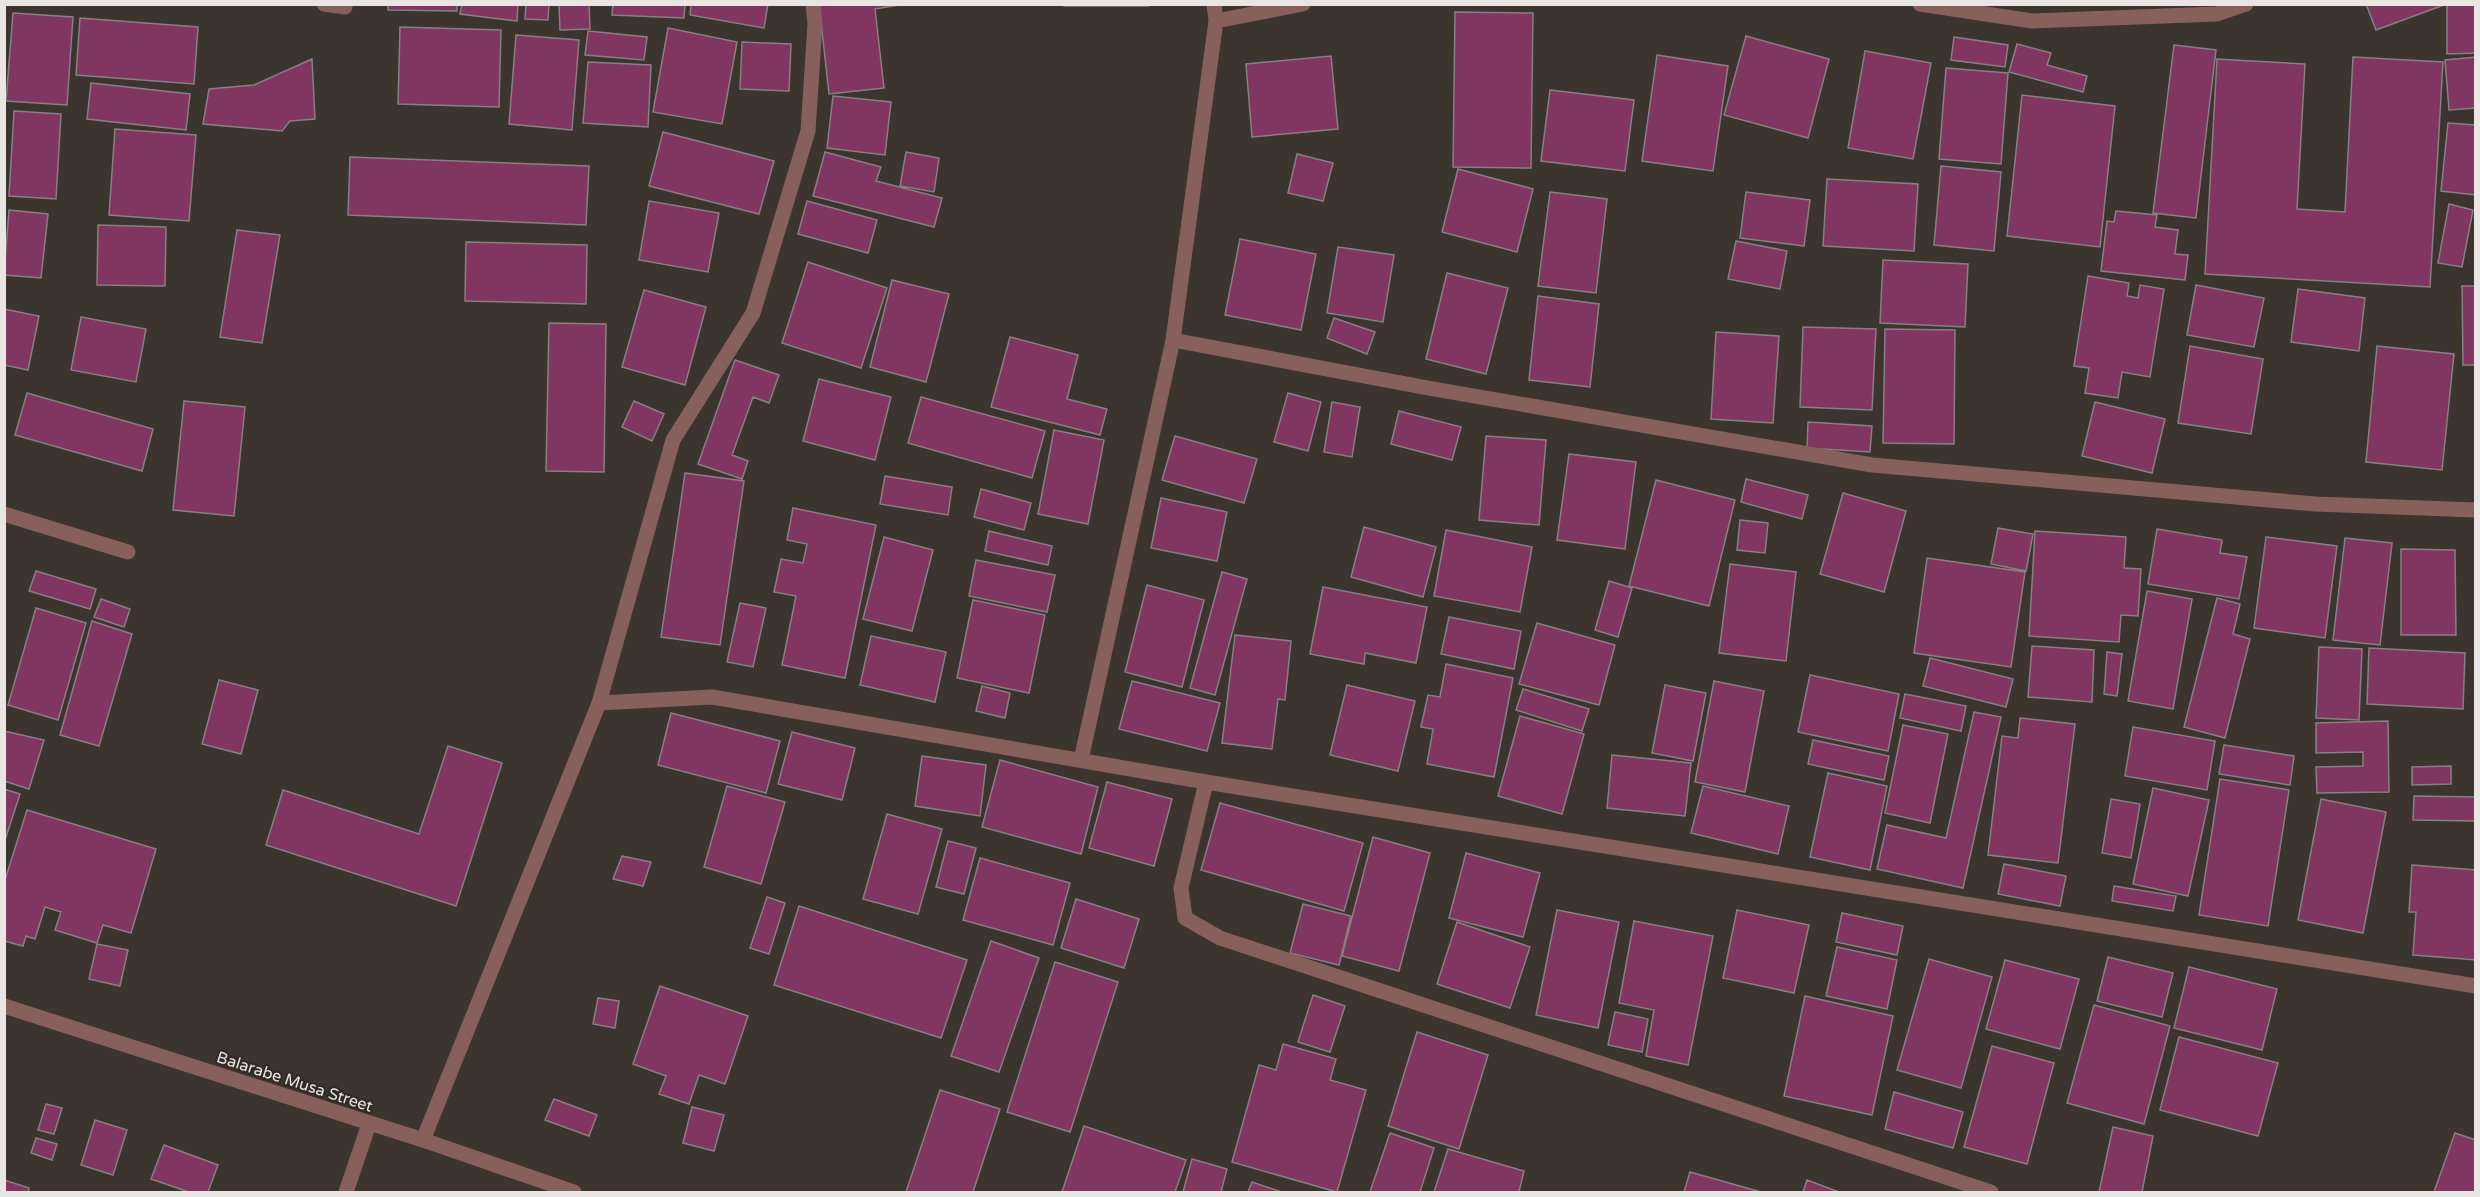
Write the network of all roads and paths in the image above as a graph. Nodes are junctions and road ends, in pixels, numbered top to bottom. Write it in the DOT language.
graph roads {
  1 [pos="324,4"];
  2 [pos="345,4"];
  3 [pos="813,4"];
  4 [pos="1214,4"];
  5 [pos="1302,4"];
  6 [pos="1920,4"];
  7 [pos="2246,4"];
  8 [pos="1216,21"];
  9 [pos="1173,340"];
  10 [pos="2475,510"];
  11 [pos="4,514"];
  12 [pos="128,552"];
  13 [pos="599,703"];
  14 [pos="1081,760"];
  15 [pos="1206,782"];
  16 [pos="2475,986"];
  17 [pos="4,1006"];
  18 [pos="369,1124"];
  19 [pos="423,1140"];
  20 [pos="346,1192"];
  21 [pos="574,1192"];
  22 [pos="1991,1192"];
  1 -- 2 [label="street"];
  3 -- 13 [label="street"];
  4 -- 8 [label="street"];
  5 -- 8 [label="street"];
  6 -- 7 [label="street"];
  8 -- 9 [label="street"];
  9 -- 10 [label="street"];
  9 -- 14 [label="street"];
  11 -- 12 [label="street"];
  13 -- 14 [label="street"];
  13 -- 19 [label="street"];
  14 -- 15 [label="street"];
  15 -- 16 [label="street"];
  15 -- 22 [label="street"];
  17 -- 18 [label="street, Balarabe Musa Street"];
  18 -- 19 [label="street, Balarabe Musa Street"];
  18 -- 20 [label="street"];
  19 -- 21 [label="street, Balarabe Musa Street"];
}
